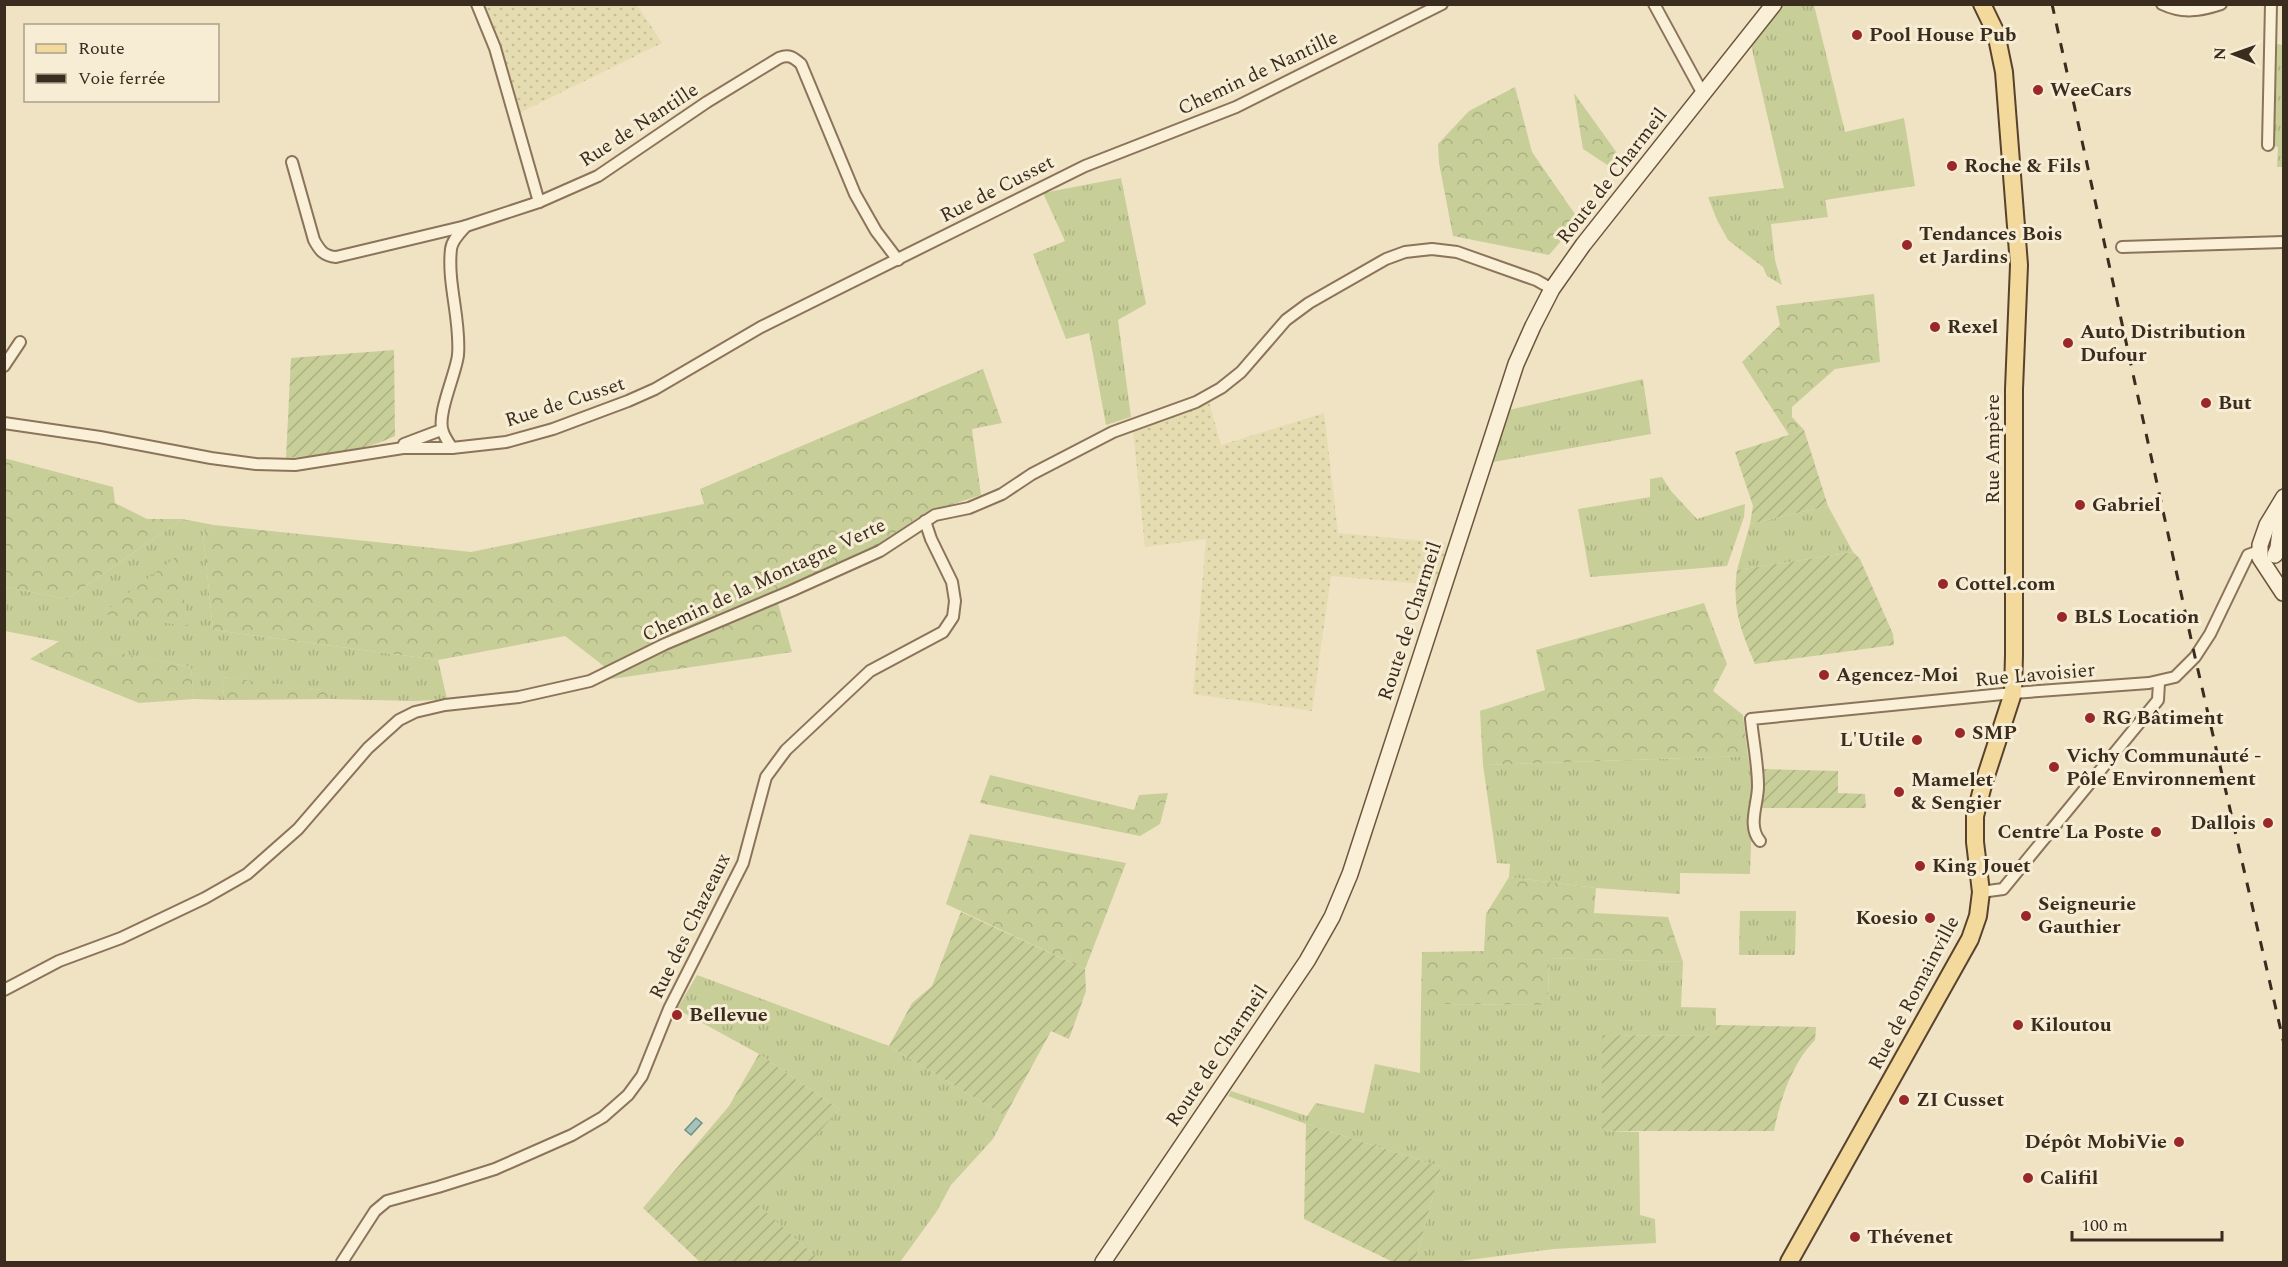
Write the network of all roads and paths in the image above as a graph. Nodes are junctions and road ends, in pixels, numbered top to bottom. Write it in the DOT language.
graph roads {
  1 [pos="477,4"];
  2 [pos="1442,4"];
  3 [pos="1654,4"];
  4 [pos="1774,4"];
  5 [pos="1982,4"];
  6 [pos="2162,4"];
  7 [pos="2221,4"];
  8 [pos="2271,4"];
  9 [pos="1703,94"];
  10 [pos="2268,145"];
  11 [pos="292,162"];
  12 [pos="1085,166"];
  13 [pos="538,202"];
  14 [pos="466,226"];
  15 [pos="432,233"];
  16 [pos="2283,242"];
  17 [pos="451,245"];
  18 [pos="2122,247"];
  19 [pos="898,260"];
  20 [pos="1552,289"];
  21 [pos="20,342"];
  22 [pos="4,366"];
  23 [pos="4,423"];
  24 [pos="441,430"];
  25 [pos="403,448"];
  26 [pos="453,448"];
  27 [pos="2283,499"];
  28 [pos="925,521"];
  29 [pos="2264,556"];
  30 [pos="2241,571"];
  31 [pos="2283,593"];
  32 [pos="2159,682"];
  33 [pos="2013,693"];
  34 [pos="1760,841"];
  35 [pos="1981,892"];
  36 [pos="4,990"];
  37 [pos="342,1263"];
  38 [pos="1103,1263"];
  39 [pos="1789,1263"];
  1 -- 13 [label="street"];
  2 -- 12 [label="street, Chemin de Nantille"];
  3 -- 9 [label="street"];
  4 -- 9 [label="main road, Route de Charmeil"];
  5 -- 33 [label="main road, Rue Ampère"];
  6 -- 7 [label="street"];
  8 -- 10 [label="street"];
  9 -- 20 [label="main road, Route de Charmeil"];
  11 -- 15 [label="street, Rue de Nantille"];
  12 -- 19 [label="street, Rue de Cusset"];
  13 -- 14 [label="street, Rue de Nantille"];
  13 -- 19 [label="street, Rue de Nantille"];
  14 -- 15 [label="street, Rue de Nantille"];
  14 -- 17 [label="street"];
  15 -- 17 [label="street"];
  16 -- 18 [label="street"];
  17 -- 24 [label="street"];
  19 -- 26 [label="street, Rue de Cusset"];
  20 -- 28 [label="street, Chemin de la Montagne Verte"];
  20 -- 38 [label="main road, Route de Charmeil"];
  21 -- 22 [label="street"];
  23 -- 25 [label="street, Rue de Cusset"];
  24 -- 25 [label="street"];
  24 -- 26 [label="street"];
  25 -- 26 [label="street, Rue de Cusset"];
  27 -- 29 [label="main road"];
  28 -- 36 [label="street, Chemin de la Montagne Verte"];
  28 -- 37 [label="street, Rue des Chazeaux"];
  29 -- 30 [label="street"];
  29 -- 30 [label="street"];
  29 -- 31 [label="main road"];
  30 -- 32 [label="street"];
  32 -- 33 [label="street, Rue Lavoisier"];
  32 -- 35 [label="street"];
  33 -- 34 [label="street, Rue Lavoisier"];
  33 -- 35 [label="main road, Rue Ampère"];
  35 -- 39 [label="main road, Rue de Romainville"];
}
